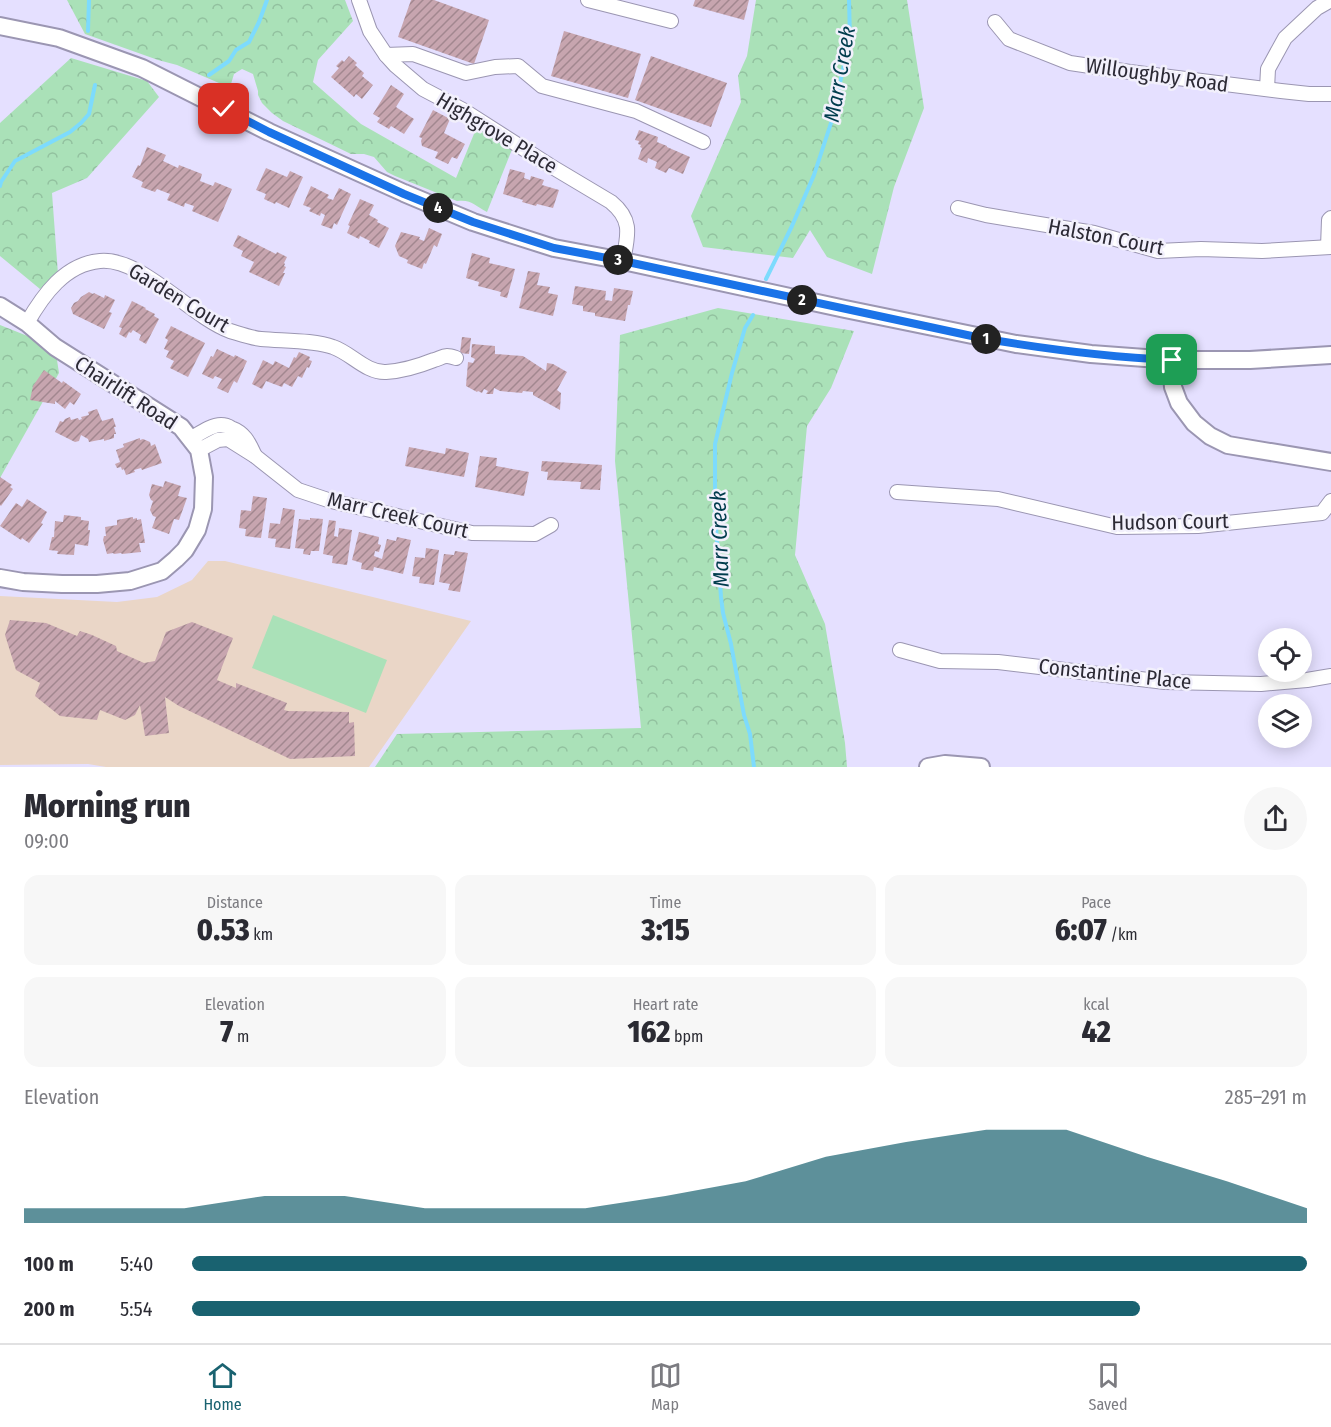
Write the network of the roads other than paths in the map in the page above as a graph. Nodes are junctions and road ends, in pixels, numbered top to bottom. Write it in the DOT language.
graph roads {
  1 [pos="359,0"];
  2 [pos="588,0"];
  3 [pos="1331,0"];
  4 [pos="671,21"];
  5 [pos="994,22"];
  6 [pos="0,26"];
  7 [pos="386,55"];
  8 [pos="1267,89"];
  9 [pos="1331,94"];
  10 [pos="703,142"];
  11 [pos="958,208"];
  12 [pos="1331,218"];
  13 [pos="1329,247"];
  14 [pos="623,261"];
  15 [pos="0,306"];
  16 [pos="27,323"];
  17 [pos="1331,355"];
  18 [pos="456,358"];
  19 [pos="1172,360"];
  20 [pos="194,445"];
  21 [pos="1331,462"];
  22 [pos="897,492"];
  23 [pos="1331,501"];
  24 [pos="551,525"];
  25 [pos="0,578"];
  26 [pos="23,582"];
  27 [pos="0,585"];
  28 [pos="900,650"];
  29 [pos="1331,676"];
  30 [pos="928,767"];
  31 [pos="981,767"];
  1 -- 7 [label="street, Highgrove Place"];
  2 -- 4 [label="street"];
  3 -- 8 [label="street"];
  5 -- 8 [label="street, Willoughby Road"];
  6 -- 14 [label="street"];
  7 -- 10 [label="street"];
  7 -- 14 [label="street, Highgrove Place"];
  8 -- 9 [label="street, Willoughby Road"];
  11 -- 13 [label="street, Halston Court"];
  12 -- 13 [label="street"];
  14 -- 19 [label="street"];
  15 -- 16 [label="street, Chairlift Road"];
  16 -- 18 [label="street, Garden Court"];
  16 -- 20 [label="street, Chairlift Road"];
  17 -- 19 [label="street"];
  19 -- 21 [label="street"];
  20 -- 24 [label="street, Marr Creek Court"];
  20 -- 26 [label="street"];
  22 -- 23 [label="street, Hudson Court"];
  25 -- 26 [label="street"];
  26 -- 27 [label="street"];
  28 -- 29 [label="street, Constantine Place"];
  30 -- 31 [label="street"];
}
